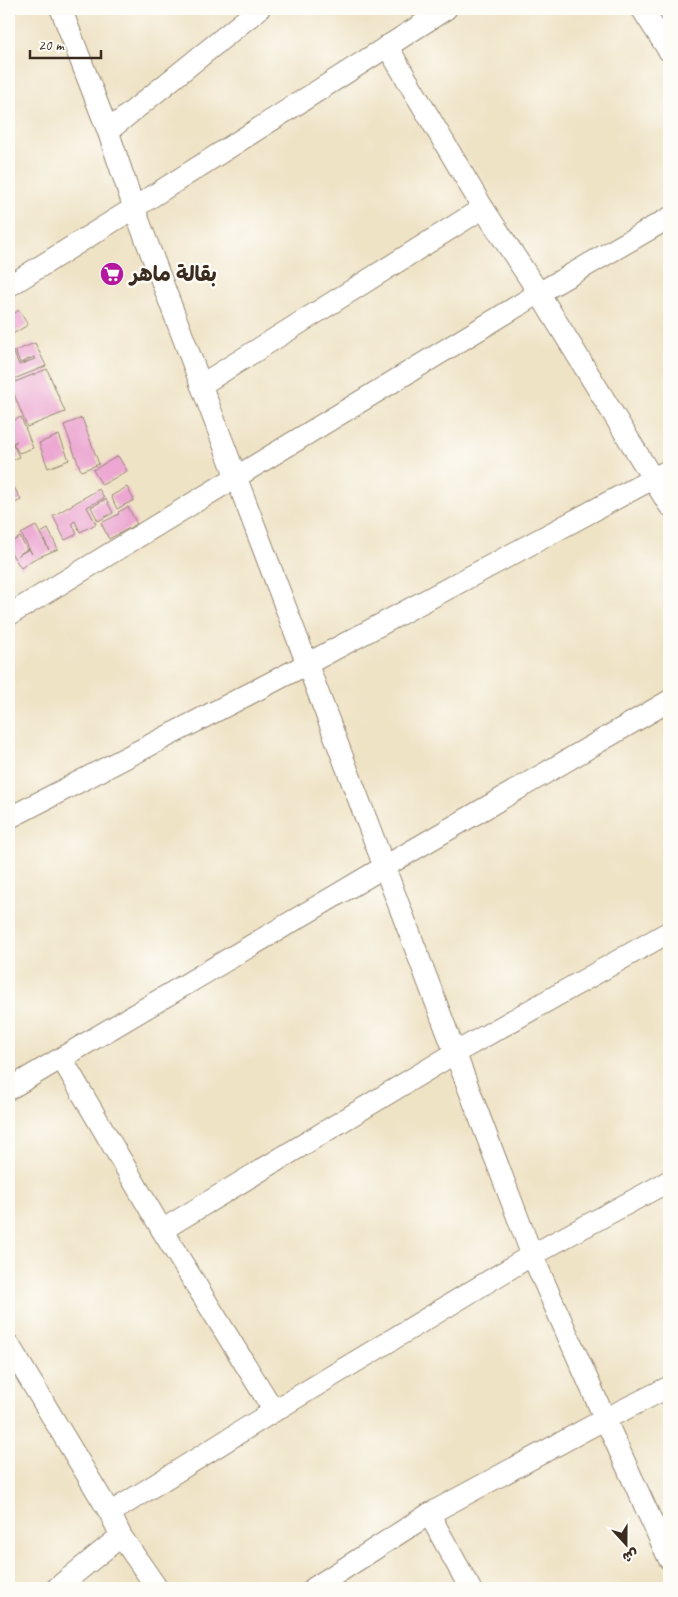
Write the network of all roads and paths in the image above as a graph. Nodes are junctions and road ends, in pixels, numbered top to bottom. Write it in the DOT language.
graph roads {
  1 [pos="61,9"];
  2 [pos="259,9"];
  3 [pos="446,9"];
  4 [pos="642,9"];
  5 [pos="387,46"];
  6 [pos="669,51"];
  7 [pos="108,131"];
  8 [pos="134,208"];
  9 [pos="483,208"];
  10 [pos="669,218"];
  11 [pos="9,286"];
  12 [pos="539,293"];
  13 [pos="202,385"];
  14 [pos="661,474"];
  15 [pos="236,477"];
  16 [pos="669,505"];
  17 [pos="10,612"];
  18 [pos="307,664"];
  19 [pos="669,700"];
  20 [pos="9,818"];
  21 [pos="384,867"];
  22 [pos="669,932"];
  23 [pos="455,1054"];
  24 [pos="62,1059"];
  25 [pos="9,1089"];
  26 [pos="669,1181"];
  27 [pos="162,1230"];
  28 [pos="532,1255"];
  29 [pos="10,1351"];
  30 [pos="669,1388"];
  31 [pos="274,1411"];
  32 [pos="605,1419"];
  33 [pos="110,1514"];
  34 [pos="429,1514"];
  35 [pos="121,1536"];
  36 [pos="669,1559"];
  37 [pos="57,1588"];
  38 [pos="158,1588"];
  39 [pos="314,1588"];
  40 [pos="470,1588"];
  1 -- 7 [label="street"];
  2 -- 7 [label="street"];
  3 -- 5 [label="street"];
  4 -- 6 [label="street"];
  5 -- 8 [label="street"];
  5 -- 9 [label="street"];
  7 -- 8 [label="street"];
  8 -- 11 [label="street"];
  8 -- 13 [label="street"];
  9 -- 12 [label="street"];
  9 -- 13 [label="street"];
  10 -- 12 [label="street"];
  12 -- 14 [label="street"];
  12 -- 15 [label="street"];
  13 -- 15 [label="street"];
  14 -- 16 [label="street"];
  14 -- 18 [label="street"];
  15 -- 17 [label="street"];
  15 -- 18 [label="street"];
  18 -- 20 [label="street"];
  18 -- 21 [label="street"];
  19 -- 21 [label="street"];
  21 -- 23 [label="street"];
  21 -- 24 [label="street"];
  22 -- 23 [label="street"];
  23 -- 27 [label="street"];
  23 -- 28 [label="street"];
  24 -- 25 [label="street"];
  24 -- 27 [label="street"];
  26 -- 28 [label="street"];
  27 -- 31 [label="street"];
  28 -- 31 [label="street"];
  28 -- 32 [label="street"];
  29 -- 33 [label="street"];
  30 -- 32 [label="street"];
  31 -- 33 [label="street"];
  32 -- 34 [label="street"];
  32 -- 36 [label="street"];
  33 -- 35 [label="street"];
  34 -- 39 [label="street"];
  34 -- 40 [label="street"];
  35 -- 37 [label="street"];
  35 -- 38 [label="street"];
}
